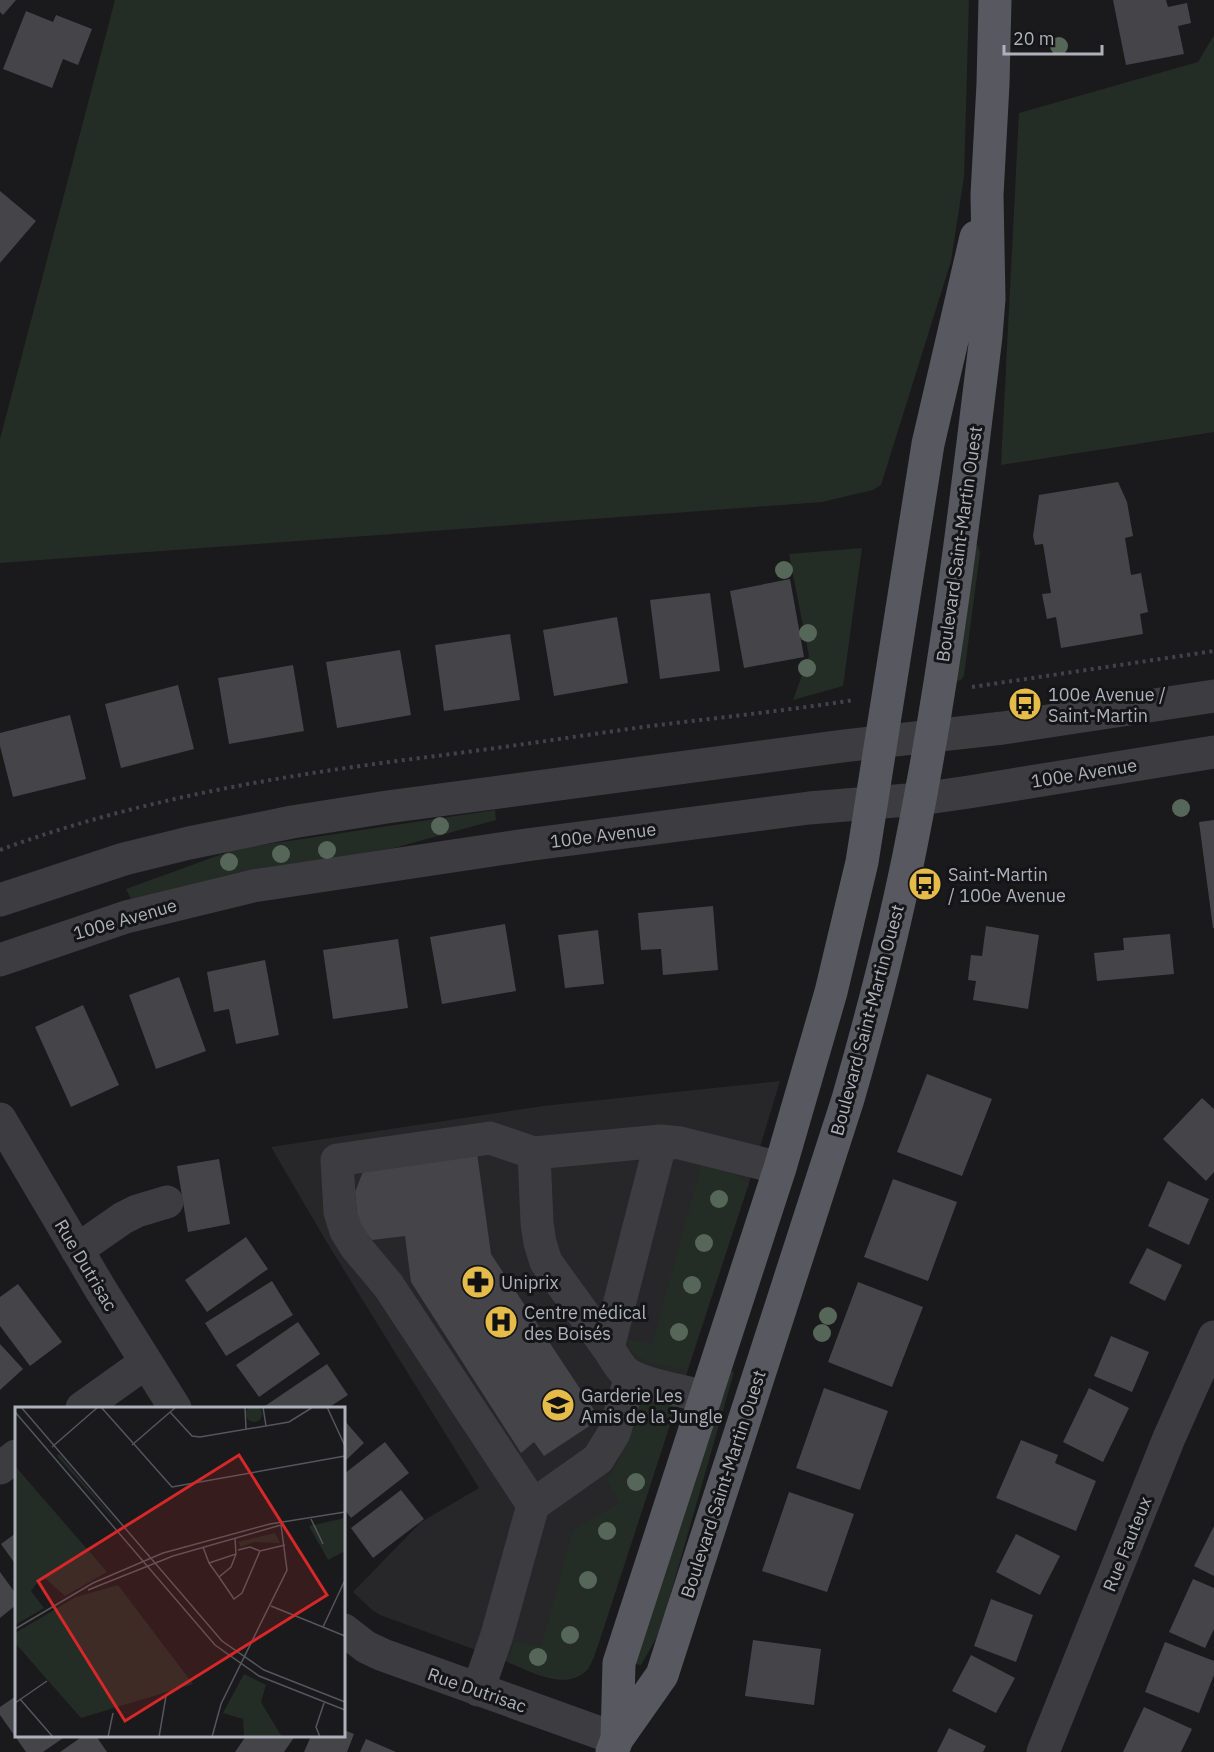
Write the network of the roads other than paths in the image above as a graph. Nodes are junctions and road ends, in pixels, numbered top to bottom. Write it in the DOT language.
graph roads {
  1 [pos="995,0"];
  2 [pos="987,195"];
  3 [pos="1214,696"];
  4 [pos="931,737"];
  5 [pos="880,742"];
  6 [pos="1214,753"];
  7 [pos="920,799"];
  8 [pos="872,803"];
  9 [pos="0,900"];
  10 [pos="0,960"];
  11 [pos="0,1119"];
  12 [pos="661,1141"];
  13 [pos="534,1153"];
  14 [pos="780,1168"];
  15 [pos="167,1202"];
  16 [pos="77,1250"];
  17 [pos="1214,1337"];
  18 [pos="608,1347"];
  19 [pos="145,1363"];
  20 [pos="631,1376"];
  21 [pos="706,1397"];
  22 [pos="83,1407"];
  23 [pos="174,1407"];
  24 [pos="15,1457"];
  25 [pos="0,1468"];
  26 [pos="533,1505"];
  27 [pos="345,1631"];
  28 [pos="478,1690"];
  29 [pos="614,1745"];
  30 [pos="1043,1752"];
  1 -- 2 [label="main road, Boulevard Saint-Martin Ouest"];
  2 -- 4 [label="main road, Boulevard Saint-Martin Ouest"];
  2 -- 5 [label="main road, Boulevard Saint-Martin Ouest"];
  3 -- 4 [label="street"];
  4 -- 5 [label="street"];
  4 -- 7 [label="main road, Boulevard Saint-Martin Ouest"];
  5 -- 8 [label="main road, Boulevard Saint-Martin Ouest"];
  5 -- 9 [label="street"];
  6 -- 7 [label="street, 100e Avenue"];
  7 -- 8 [label="street, 100e Avenue"];
  7 -- 29 [label="main road, Boulevard Saint-Martin Ouest"];
  8 -- 10 [label="street, 100e Avenue"];
  8 -- 14 [label="main road, Boulevard Saint-Martin Ouest"];
  11 -- 16 [label="street, Rue Dutrisac"];
  12 -- 13 [label="street"];
  12 -- 14 [label="street"];
  12 -- 18 [label="street"];
  13 -- 18 [label="street"];
  13 -- 26 [label="street"];
  14 -- 21 [label="main road, Boulevard Saint-Martin Ouest"];
  15 -- 16 [label="street"];
  16 -- 19 [label="street, Rue Dutrisac"];
  17 -- 30 [label="street, Rue Fauteux"];
  18 -- 20 [label="street"];
  19 -- 22 [label="street"];
  19 -- 23 [label="street, Rue Dutrisac"];
  20 -- 21 [label="street"];
  20 -- 26 [label="street"];
  21 -- 29 [label="main road, Boulevard Saint-Martin Ouest"];
  24 -- 25 [label="street"];
  26 -- 28 [label="street"];
  27 -- 28 [label="street, Rue Dutrisac"];
  28 -- 29 [label="street, Rue Dutrisac"];
}
